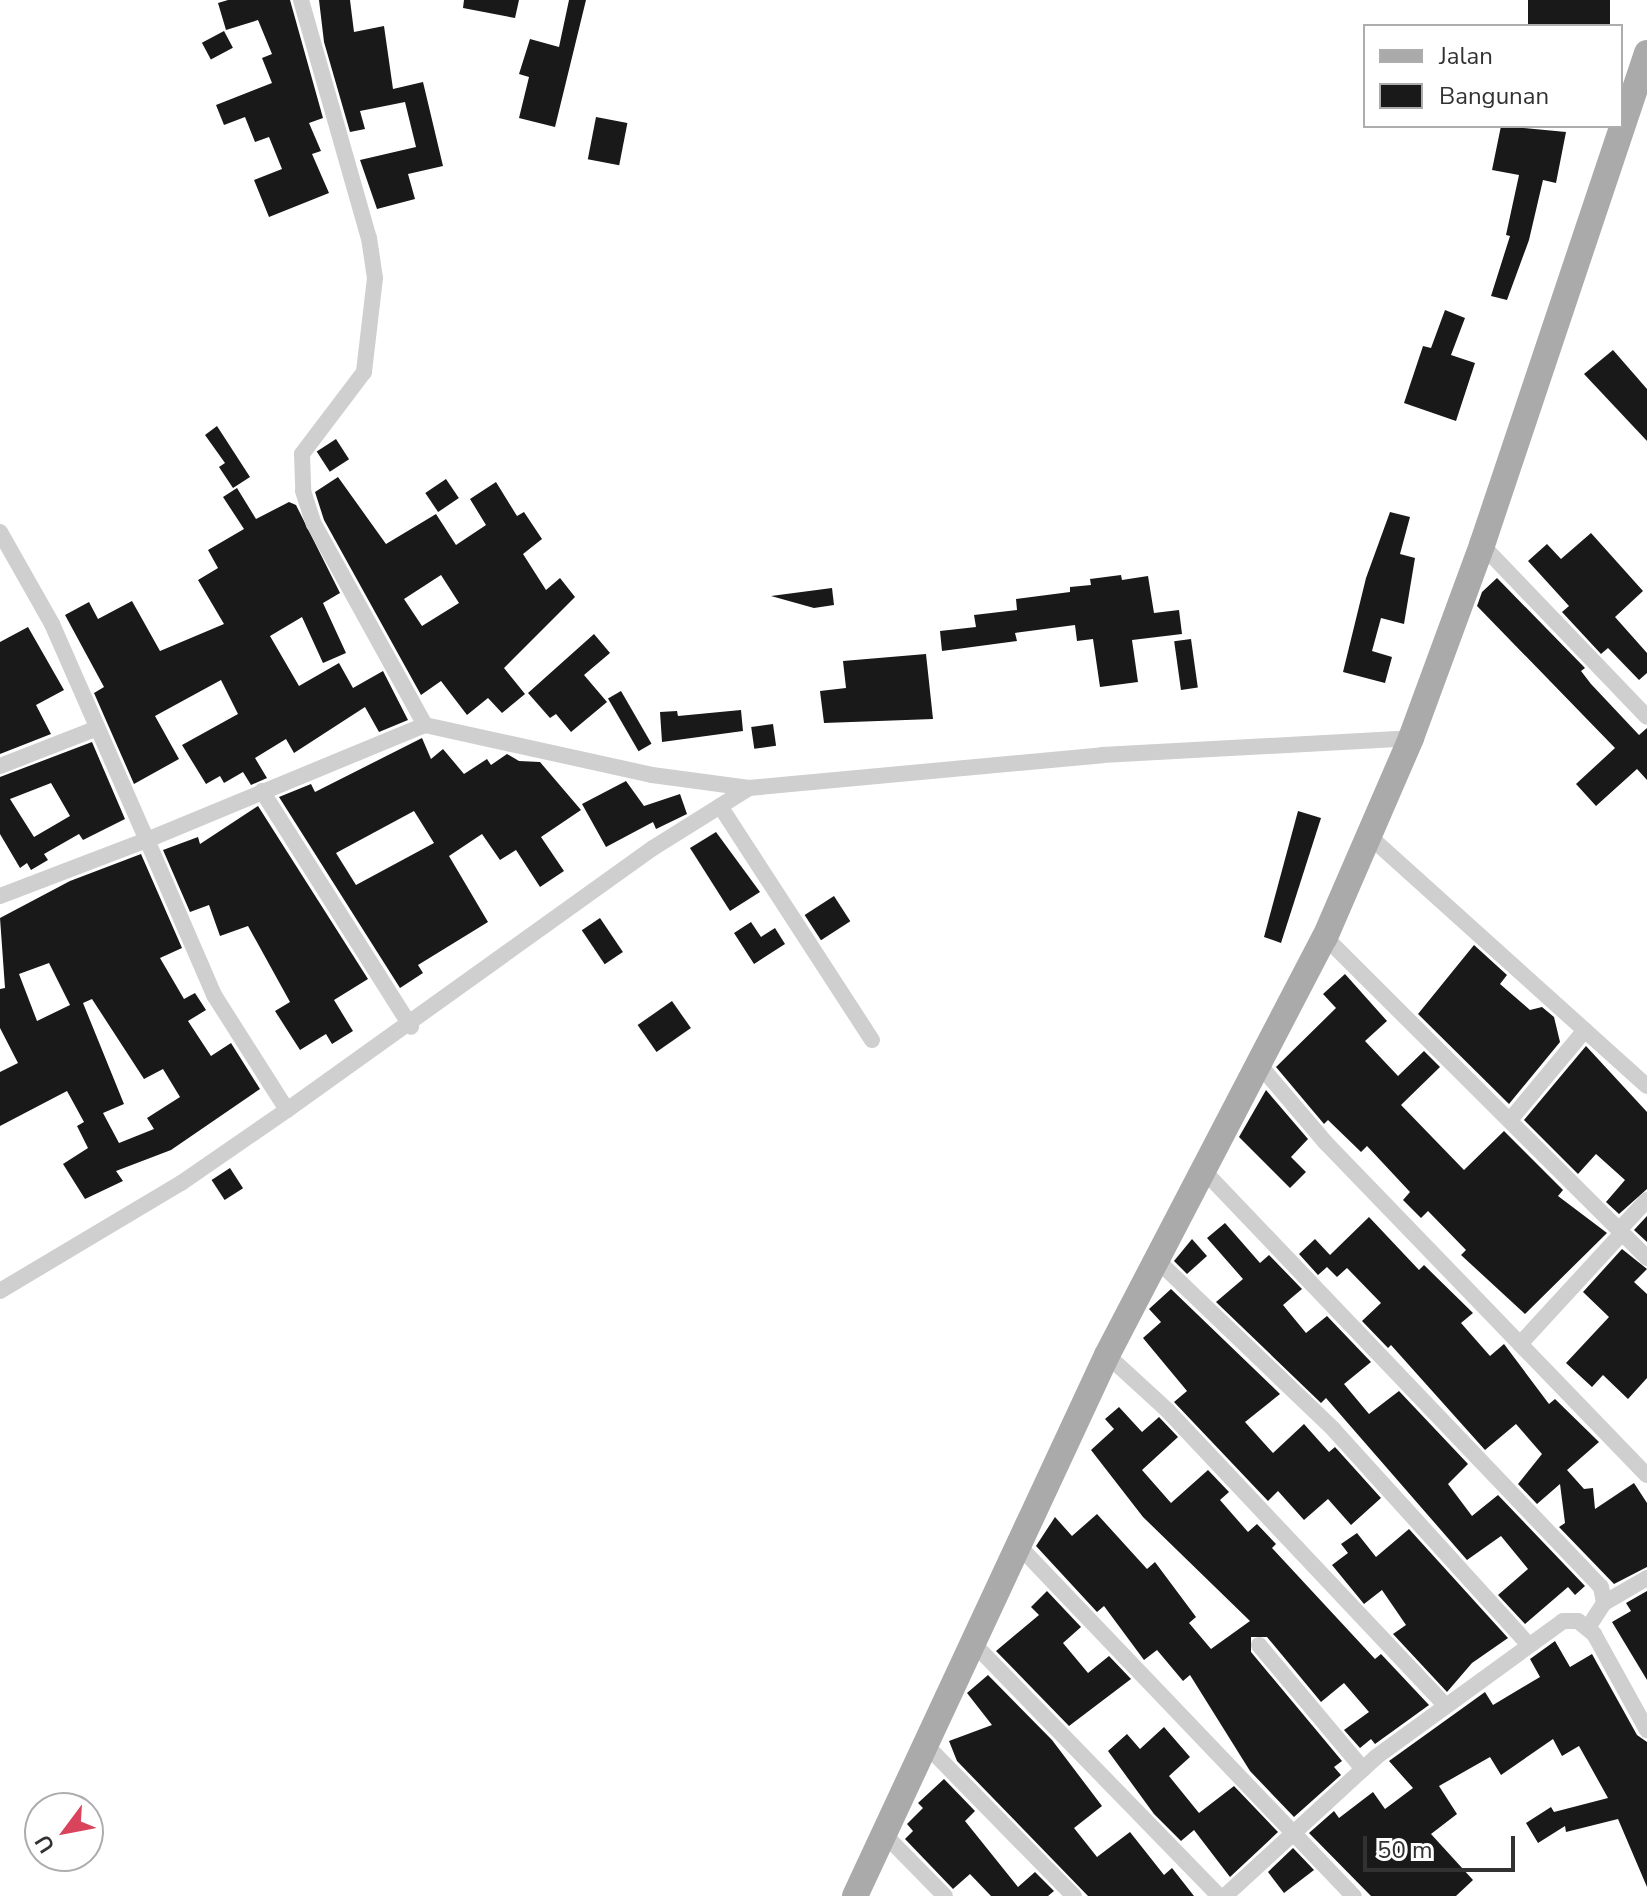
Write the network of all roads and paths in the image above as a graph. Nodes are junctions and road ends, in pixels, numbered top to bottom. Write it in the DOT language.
graph roads {
  1 [pos="301,0"];
  2 [pos="1647,53"];
  3 [pos="1623,125"];
  4 [pos="1622,128"];
  5 [pos="0,532"];
  6 [pos="1482,545"];
  7 [pos="1647,717"];
  8 [pos="425,725"];
  9 [pos="95,729"];
  10 [pos="1411,738"];
  11 [pos="0,766"];
  12 [pos="749,788"];
  13 [pos="262,791"];
  14 [pos="720,806"];
  15 [pos="1368,835"];
  16 [pos="147,840"];
  17 [pos="0,896"];
  18 [pos="1325,937"];
  19 [pos="411,1027"];
  20 [pos="1585,1030"];
  21 [pos="872,1040"];
  22 [pos="1257,1062"];
  23 [pos="1647,1086"];
  24 [pos="287,1110"];
  25 [pos="1510,1120"];
  26 [pos="1204,1171"];
  27 [pos="1647,1200"];
  28 [pos="1621,1232"];
  29 [pos="1647,1258"];
  30 [pos="1157,1260"];
  31 [pos="0,1291"];
  32 [pos="1520,1344"];
  33 [pos="1107,1355"];
  34 [pos="1647,1475"];
  35 [pos="1018,1545"];
  36 [pos="1647,1578"];
  37 [pos="1604,1603"];
  38 [pos="1588,1628"];
  39 [pos="973,1643"];
  40 [pos="1528,1644"];
  41 [pos="1259,1645"];
  42 [pos="1443,1703"];
  43 [pos="1647,1730"];
  44 [pos="925,1744"];
  45 [pos="1363,1769"];
  46 [pos="884,1834"];
  47 [pos="1292,1834"];
  48 [pos="855,1896"];
  49 [pos="945,1896"];
  50 [pos="1074,1896"];
  51 [pos="1222,1896"];
  52 [pos="1354,1896"];
  1 -- 8 [label="street"];
  2 -- 3 [label="main road"];
  4 -- 6 [label="main road"];
  5 -- 9 [label="street"];
  6 -- 7 [label="street"];
  6 -- 10 [label="main road"];
  8 -- 12 [label="street"];
  8 -- 13 [label="street"];
  9 -- 11 [label="street"];
  9 -- 16 [label="street"];
  10 -- 12 [label="street"];
  10 -- 15 [label="main road"];
  12 -- 14 [label="street"];
  13 -- 16 [label="street"];
  13 -- 19 [label="street"];
  14 -- 19 [label="street"];
  14 -- 21 [label="street"];
  15 -- 18 [label="main road"];
  15 -- 20 [label="street"];
  16 -- 17 [label="street"];
  16 -- 24 [label="street"];
  18 -- 22 [label="main road"];
  18 -- 25 [label="street"];
  19 -- 24 [label="street"];
  20 -- 23 [label="street"];
  20 -- 25 [label="street"];
  22 -- 26 [label="main road"];
  22 -- 32 [label="street"];
  24 -- 31 [label="street"];
  25 -- 28 [label="street"];
  26 -- 30 [label="main road"];
  26 -- 37 [label="street"];
  27 -- 28 [label="street"];
  28 -- 29 [label="street"];
  28 -- 32 [label="street"];
  30 -- 33 [label="main road"];
  30 -- 40 [label="street"];
  32 -- 34 [label="street"];
  33 -- 35 [label="main road"];
  33 -- 42 [label="street"];
  35 -- 39 [label="main road"];
  35 -- 47 [label="street"];
  36 -- 37 [label="street"];
  37 -- 38 [label="street"];
  38 -- 40 [label="street"];
  38 -- 43 [label="street"];
  39 -- 44 [label="main road"];
  39 -- 51 [label="street"];
  40 -- 42 [label="street"];
  41 -- 45 [label="street"];
  42 -- 45 [label="street"];
  44 -- 46 [label="main road"];
  44 -- 50 [label="street"];
  45 -- 47 [label="street"];
  46 -- 48 [label="main road"];
  46 -- 49 [label="street"];
  47 -- 51 [label="street"];
  47 -- 52 [label="street"];
}
